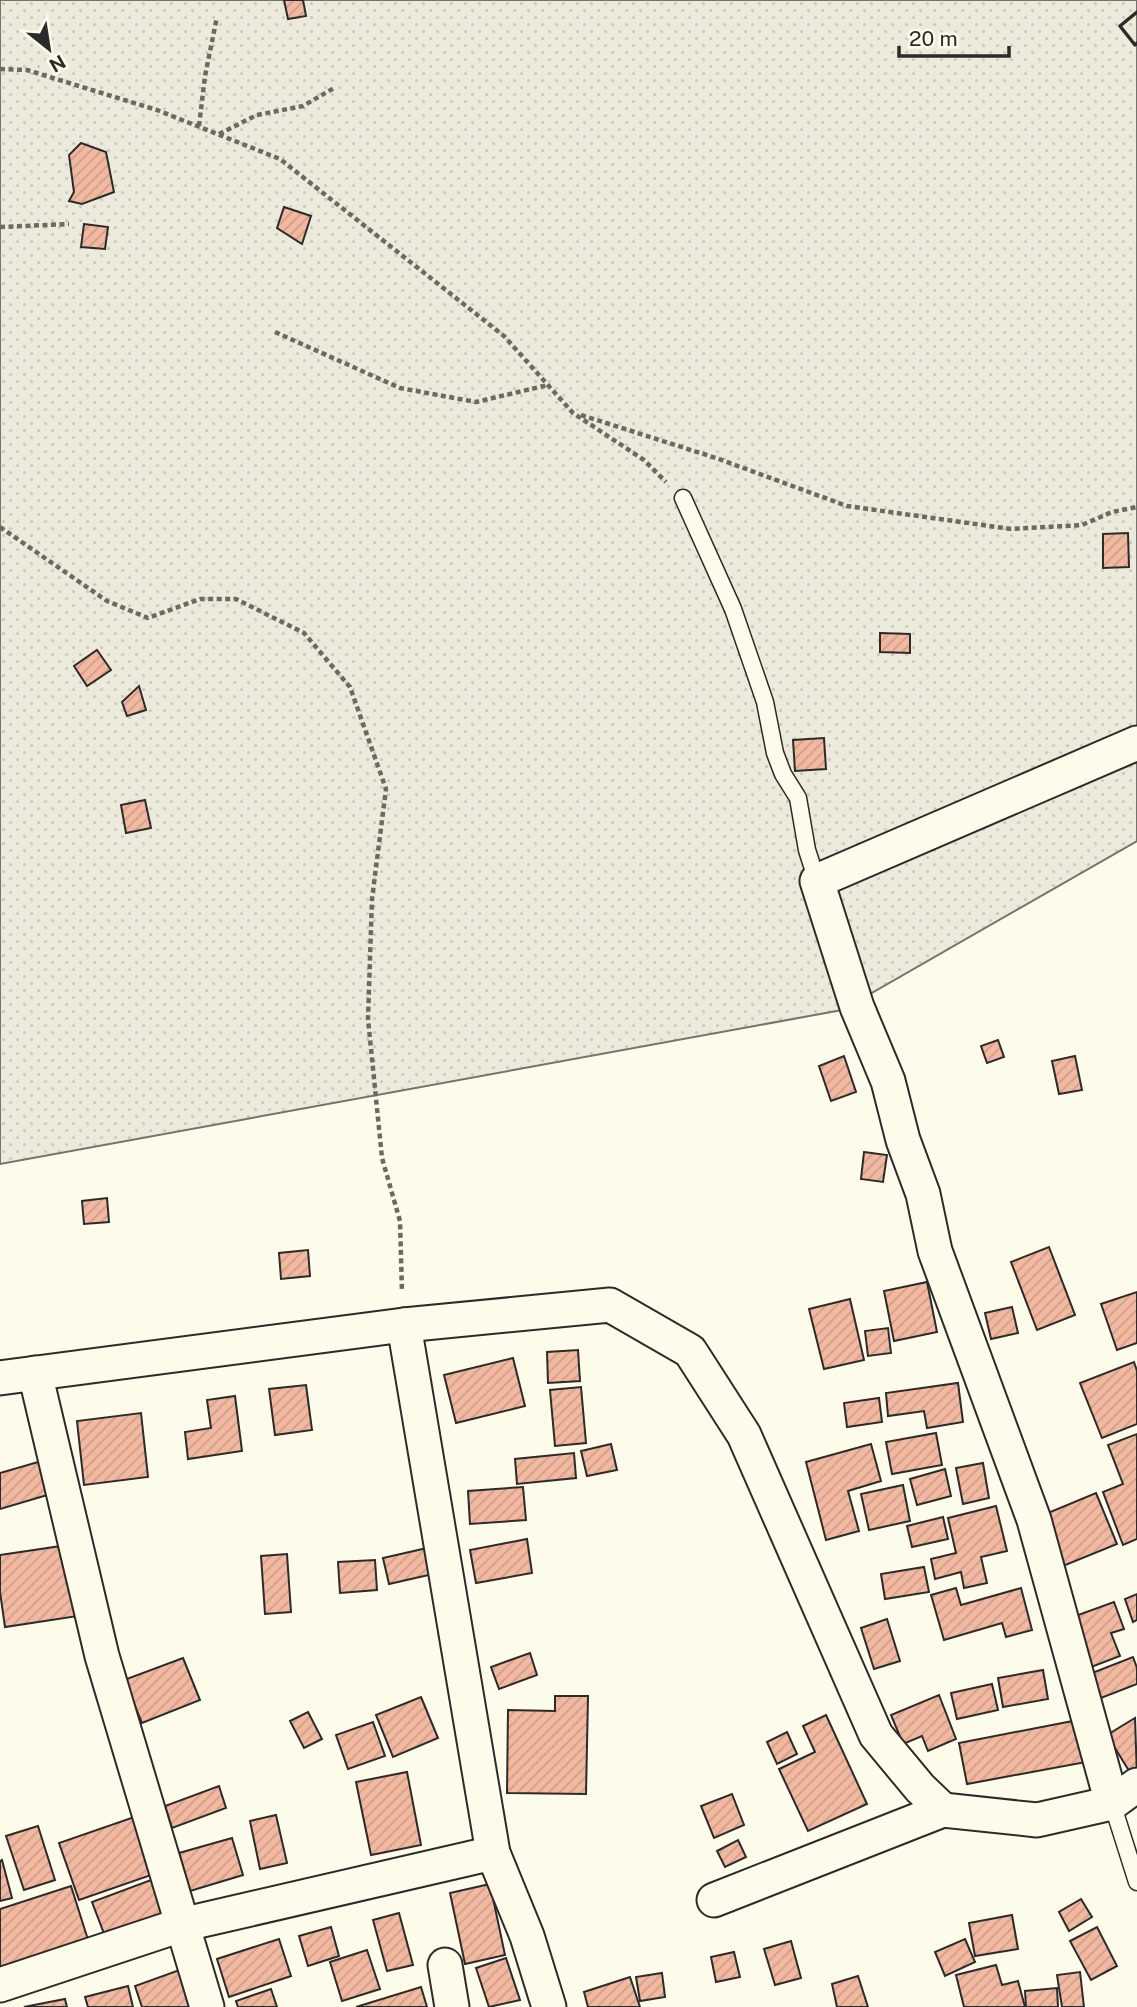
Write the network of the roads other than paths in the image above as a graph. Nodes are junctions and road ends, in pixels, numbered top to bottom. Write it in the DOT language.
graph roads {
  1 [pos="683,498"];
  2 [pos="1137,743"];
  3 [pos="817,881"];
  4 [pos="404,1325"];
  5 [pos="34,1373"];
  6 [pos="0,1378"];
  7 [pos="1124,1794"];
  8 [pos="943,1810"];
  9 [pos="493,1853"];
  10 [pos="1137,1882"];
  11 [pos="714,1900"];
  12 [pos="181,1925"];
  13 [pos="445,1965"];
  14 [pos="0,1985"];
  15 [pos="207,2007"];
  16 [pos="452,2007"];
  17 [pos="548,2007"];
  1 -- 3 [label="lane"];
  2 -- 3 [label="street"];
  3 -- 7 [label="street"];
  4 -- 5 [label="street"];
  4 -- 8 [label="street"];
  4 -- 9 [label="street"];
  5 -- 6 [label="street"];
  5 -- 12 [label="street"];
  7 -- 8 [label="street"];
  7 -- 10 [label="lane"];
  8 -- 11 [label="street"];
  9 -- 12 [label="street"];
  9 -- 17 [label="street"];
  12 -- 14 [label="street"];
  12 -- 15 [label="street"];
  13 -- 16 [label="street"];
}
